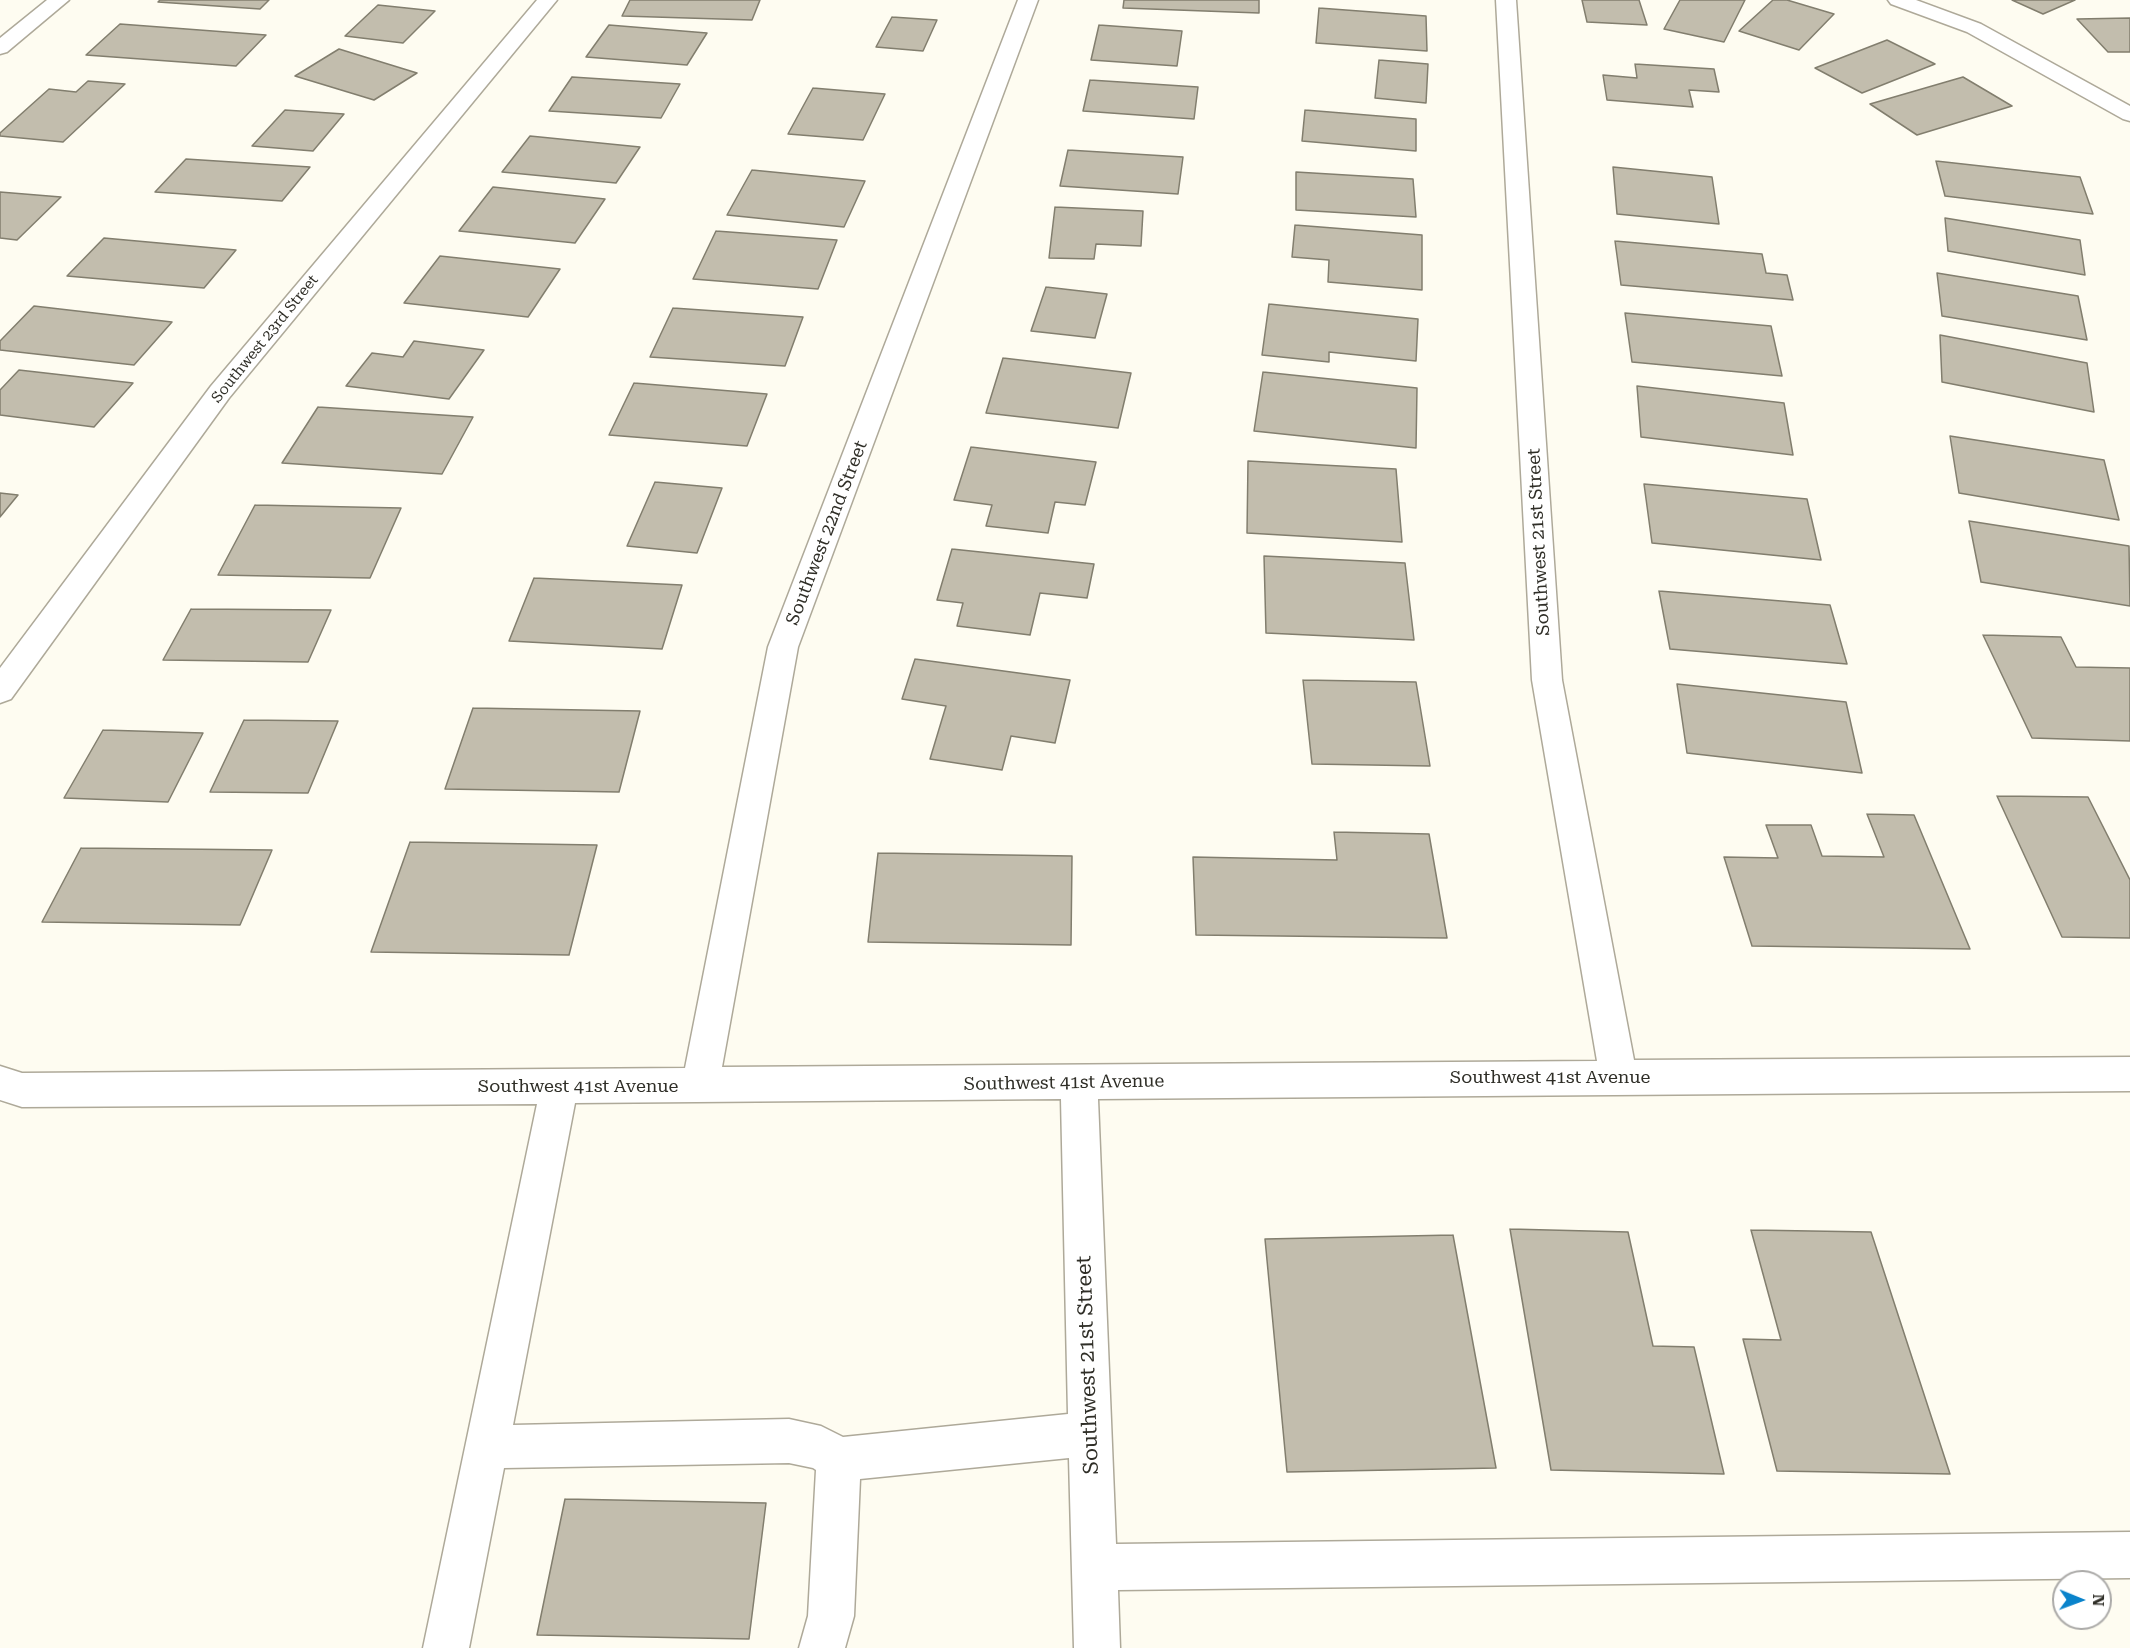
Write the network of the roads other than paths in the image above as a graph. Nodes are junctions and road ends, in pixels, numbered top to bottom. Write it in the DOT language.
graph roads {
  1 [pos="59,0"];
  2 [pos="547,0"];
  3 [pos="1028,0"];
  4 [pos="1506,0"];
  5 [pos="1898,0"];
  6 [pos="0,48"];
  7 [pos="2130,115"];
  8 [pos="0,691"];
  9 [pos="2130,1074"];
  10 [pos="1619,1078"];
  11 [pos="0,1083"];
  12 [pos="1079,1083"];
  13 [pos="700,1086"];
  14 [pos="559,1087"];
  15 [pos="1090,1434"];
  16 [pos="486,1447"];
  17 [pos="839,1460"];
  18 [pos="2130,1555"];
  19 [pos="1094,1567"];
  20 [pos="446,1648"];
  21 [pos="822,1648"];
  22 [pos="1097,1648"];
  1 -- 6 [label="street"];
  2 -- 8 [label="street, Southwest 23rd Street"];
  3 -- 13 [label="street, Southwest 22nd Street"];
  4 -- 10 [label="street, Southwest 21st Street"];
  5 -- 7 [label="street"];
  9 -- 10 [label="street, Southwest 41st Avenue"];
  10 -- 12 [label="street, Southwest 41st Avenue"];
  11 -- 14 [label="street, Southwest 41st Avenue"];
  12 -- 13 [label="street, Southwest 41st Avenue"];
  12 -- 15 [label="street, Southwest 21st Street"];
  13 -- 14 [label="street, Southwest 41st Avenue"];
  14 -- 16 [label="street"];
  15 -- 17 [label="street"];
  15 -- 19 [label="street, Southwest 21st Street"];
  16 -- 17 [label="street"];
  16 -- 20 [label="street"];
  17 -- 21 [label="street"];
  18 -- 19 [label="street"];
  19 -- 22 [label="street, Southwest 21st Street"];
}
